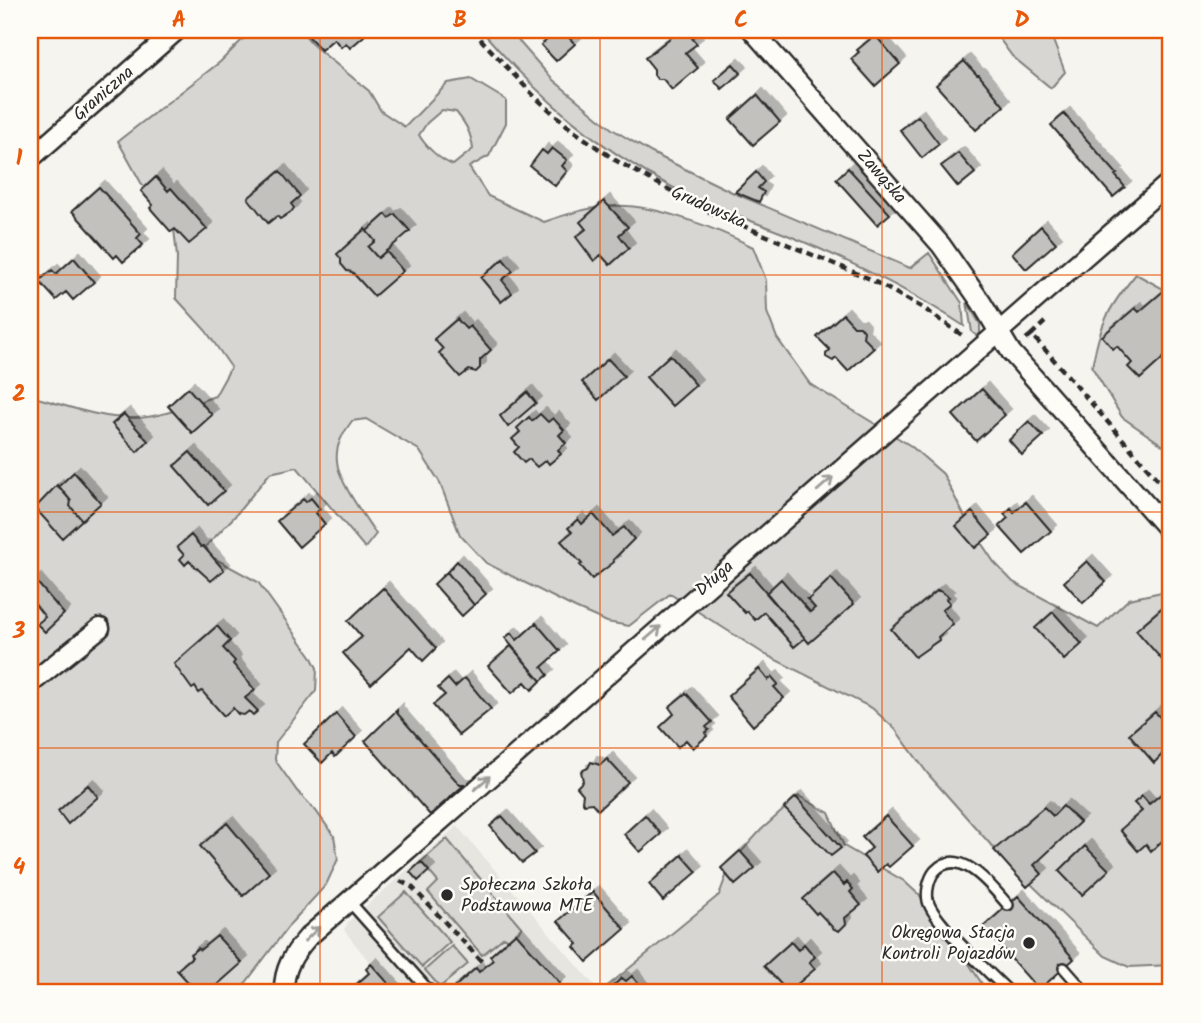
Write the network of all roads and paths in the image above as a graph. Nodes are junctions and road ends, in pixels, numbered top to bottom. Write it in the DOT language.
graph roads {
  1 [pos="177,30"];
  2 [pos="472,30"];
  3 [pos="752,30"];
  4 [pos="30,159"];
  5 [pos="1171,181"];
  6 [pos="1000,331"];
  7 [pos="974,343"];
  8 [pos="1021,344"];
  9 [pos="1171,495"];
  10 [pos="1171,533"];
  11 [pos="100,628"];
  12 [pos="30,684"];
  13 [pos="387,866"];
  14 [pos="348,900"];
  15 [pos="1008,905"];
  16 [pos="486,966"];
  17 [pos="1064,968"];
  18 [pos="284,993"];
  19 [pos="431,993"];
  20 [pos="1010,993"];
  21 [pos="1085,993"];
  1 -- 4 [label="street, Graniczna"];
  2 -- 7 [label="path, Grudowska"];
  3 -- 6 [label="street, Zawąska"];
  5 -- 6 [label="street, Długa"];
  6 -- 10 [label="street"];
  13 -- 6 [label="street, Długa, one-way"];
  8 -- 9 [label="path"];
  11 -- 12 [label="street"];
  13 -- 14 [label="street, Długa"];
  13 -- 16 [label="path"];
  18 -- 14 [label="street, Długa, one-way"];
  14 -- 19 [label="lane"];
  15 -- 20 [label="lane"];
  17 -- 21 [label="lane"];
}
